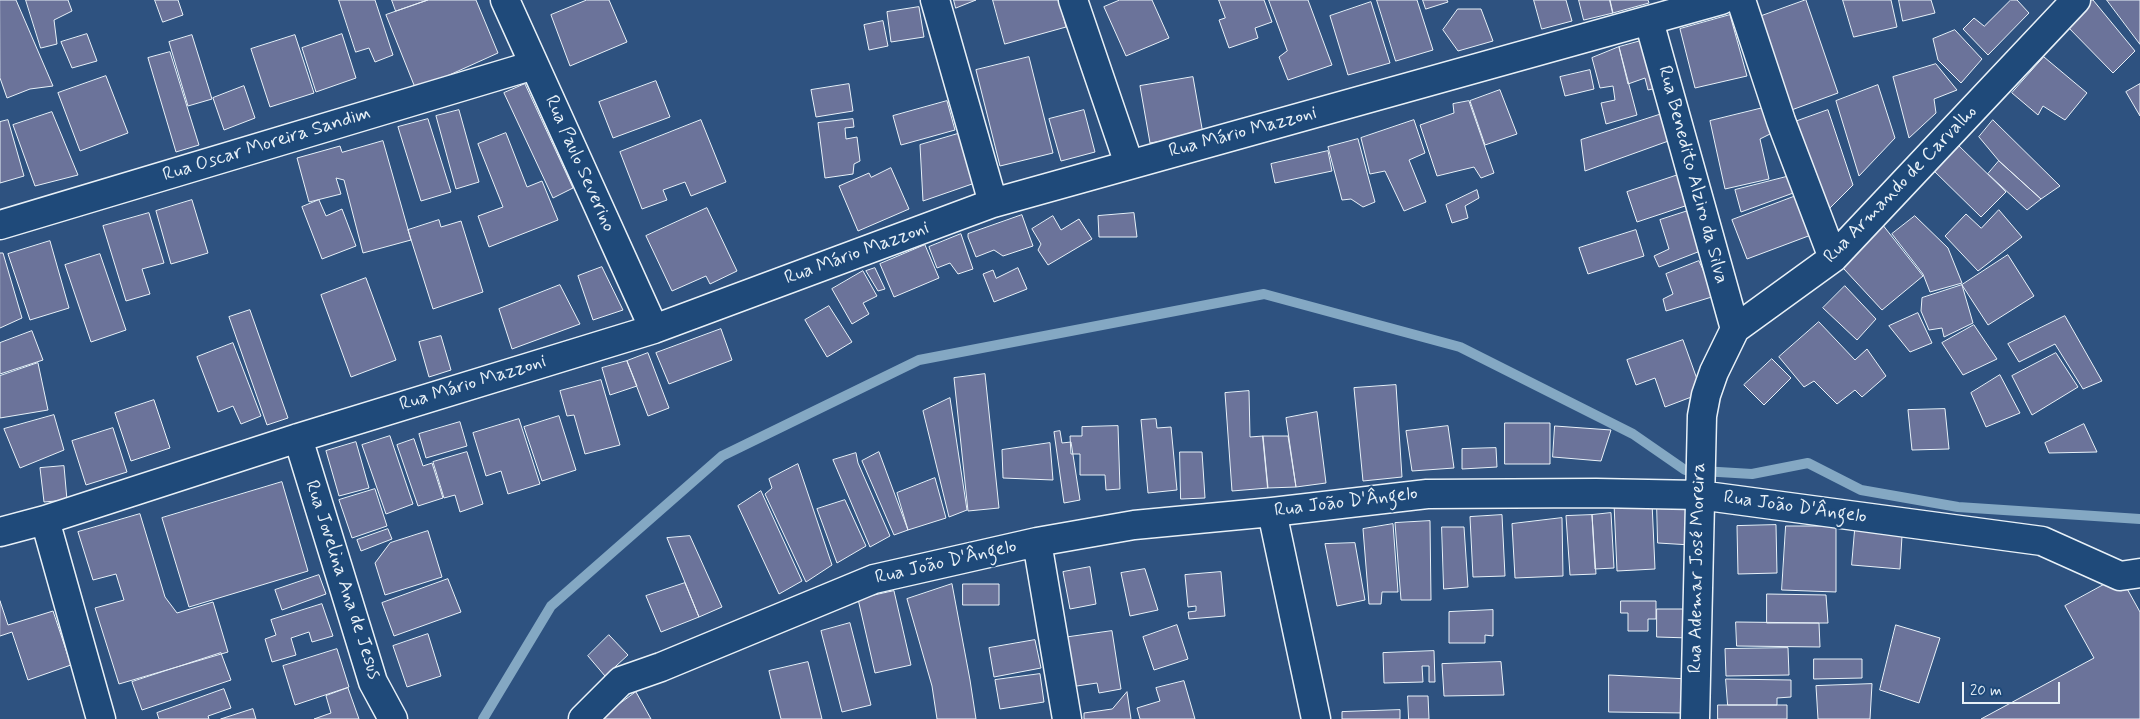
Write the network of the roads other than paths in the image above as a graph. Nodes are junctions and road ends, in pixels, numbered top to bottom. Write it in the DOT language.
graph roads {
  1 [pos="504,0"];
  2 [pos="935,0"];
  3 [pos="1073,0"];
  4 [pos="1721,0"];
  5 [pos="1741,0"];
  6 [pos="2076,0"];
  7 [pos="1649,21"];
  8 [pos="534,65"];
  9 [pos="1128,164"];
  10 [pos="993,203"];
  11 [pos="0,225"];
  12 [pos="1833,258"];
  13 [pos="654,329"];
  14 [pos="1735,329"];
  15 [pos="1702,416"];
  16 [pos="298,438"];
  17 [pos="1699,490"];
  18 [pos="1272,512"];
  19 [pos="45,520"];
  20 [pos="2,529"];
  21 [pos="1037,542"];
  22 [pos="2140,573"];
  23 [pos="101,719"];
  24 [pos="393,719"];
  25 [pos="583,719"];
  26 [pos="1068,719"];
  27 [pos="1316,719"];
  28 [pos="1695,719"];
  1 -- 8 [label="street, Rua Paulo Severino"];
  2 -- 10 [label="street"];
  3 -- 9 [label="street"];
  4 -- 7 [label="street, Rua Mário Mazzoni"];
  5 -- 12 [label="street"];
  6 -- 12 [label="street, Rua Armando de Carvalho"];
  7 -- 9 [label="street, Rua Mário Mazzoni"];
  7 -- 14 [label="street, Rua Benedito Alziro da Silva"];
  8 -- 11 [label="street, Rua Oscar Moreira Sandim"];
  8 -- 13 [label="street, Rua Paulo Severino"];
  9 -- 10 [label="street, Rua Mário Mazzoni"];
  10 -- 13 [label="street, Rua Mário Mazzoni"];
  12 -- 14 [label="street, Rua Armando de Carvalho"];
  13 -- 16 [label="street, Rua Mário Mazzoni"];
  14 -- 15 [label="street, Rua Armando de Carvalho"];
  15 -- 17 [label="street, Rua Ademar José Moreira"];
  16 -- 19 [label="street, Rua Mário Mazzoni"];
  16 -- 24 [label="street, Rua Jovelina Ana de Jesus"];
  17 -- 18 [label="street, Rua João D'Ângelo"];
  17 -- 22 [label="street, Rua João D'Ângelo"];
  17 -- 28 [label="street, Rua Ademar José Moreira"];
  18 -- 21 [label="street, Rua João D'Ângelo"];
  18 -- 27 [label="street"];
  19 -- 20 [label="street, Rua Mário Mazzoni"];
  19 -- 23 [label="street"];
  21 -- 25 [label="street, Rua João D'Ângelo"];
  21 -- 26 [label="street"];
}
